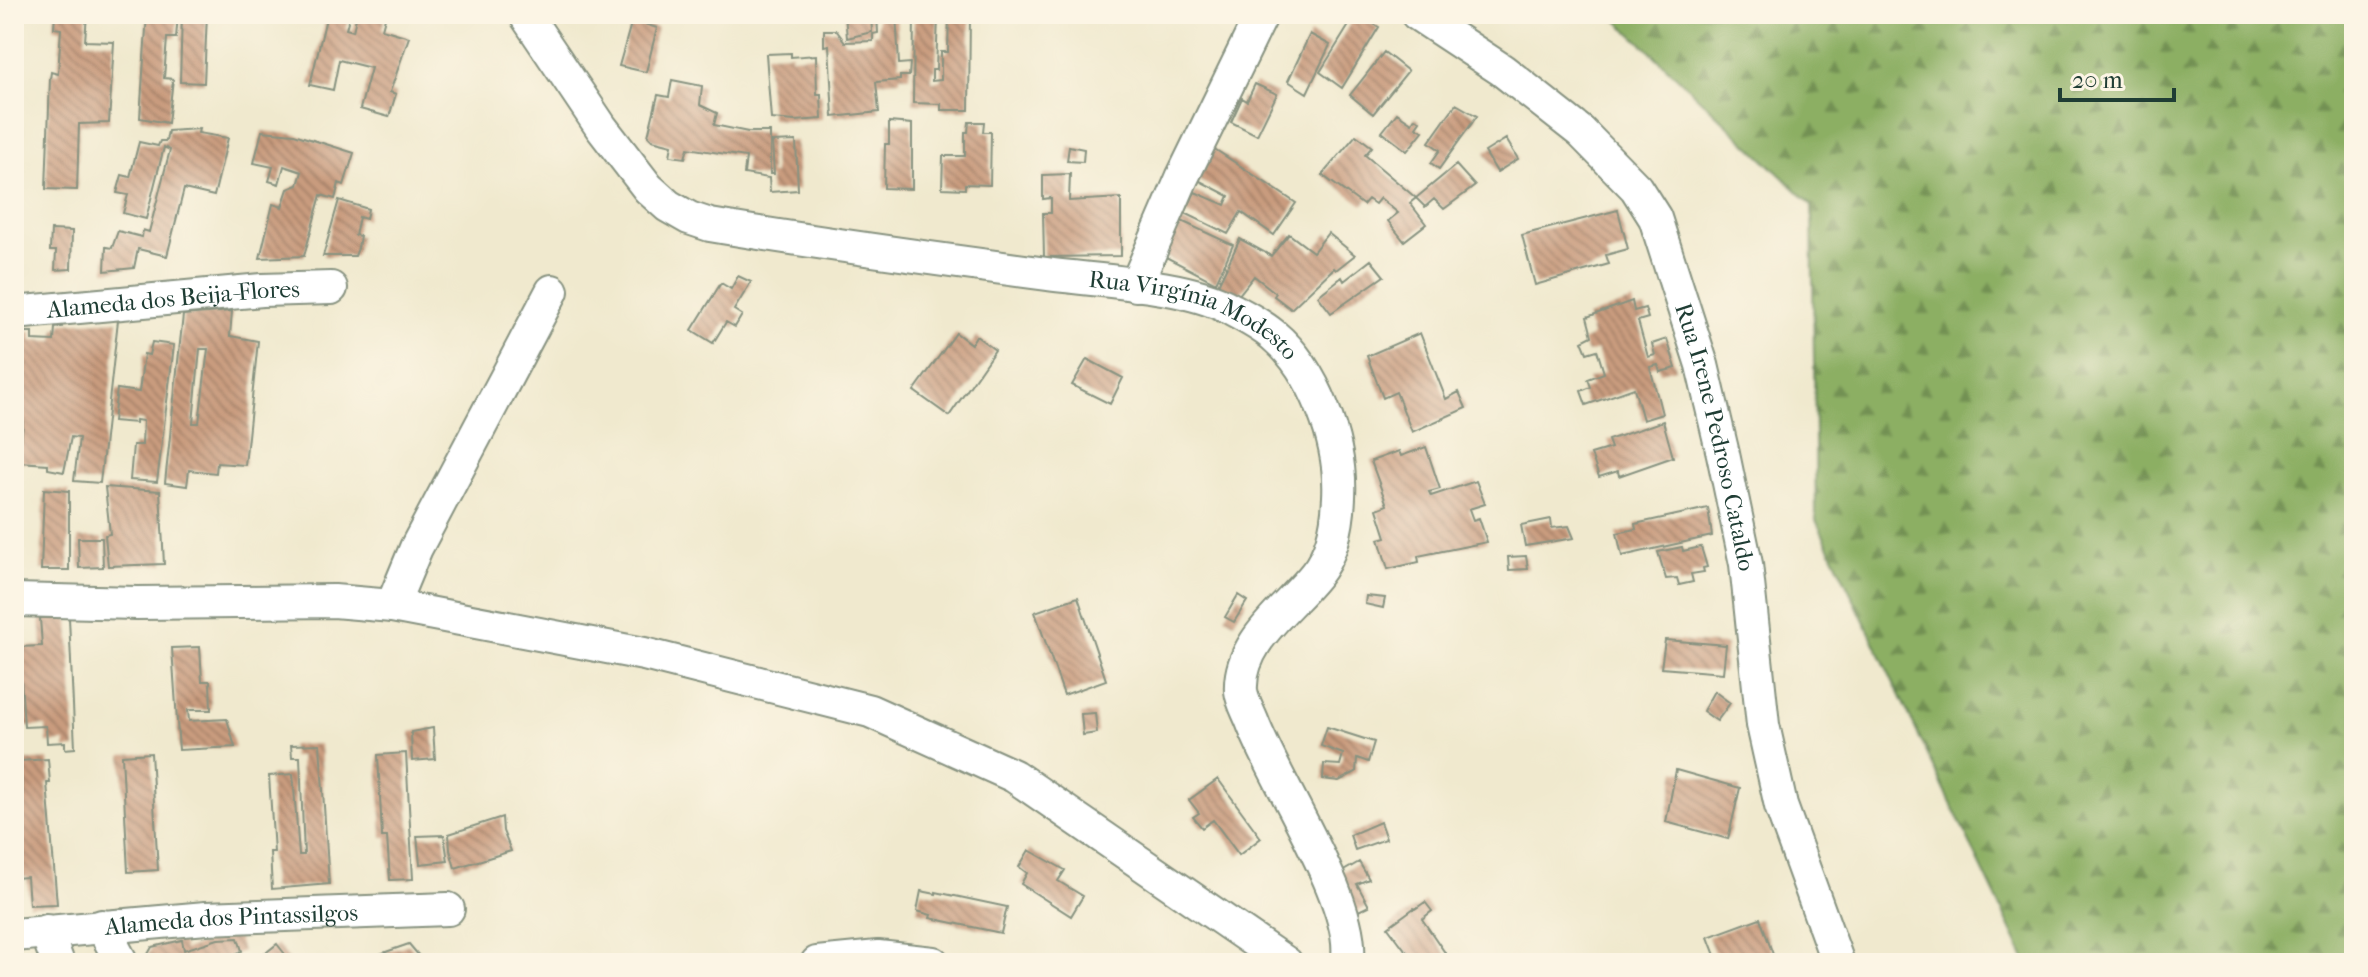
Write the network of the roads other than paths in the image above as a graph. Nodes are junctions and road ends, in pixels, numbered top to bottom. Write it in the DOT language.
graph roads {
  1 [pos="525,14"];
  2 [pos="1262,14"];
  3 [pos="1417,14"];
  4 [pos="1136,285"];
  5 [pos="331,288"];
  6 [pos="552,291"];
  7 [pos="14,313"];
  8 [pos="14,600"];
  9 [pos="392,606"];
  10 [pos="448,909"];
  11 [pos="102,926"];
  12 [pos="46,931"];
  13 [pos="14,935"];
  14 [pos="58,963"];
  15 [pos="122,963"];
  16 [pos="817,963"];
  17 [pos="933,963"];
  18 [pos="1286,963"];
  19 [pos="1347,963"];
  20 [pos="1838,963"];
  1 -- 4 [label="street, Rua Virgínia Modesto"];
  2 -- 4 [label="street"];
  3 -- 20 [label="street, Rua Irene Pedroso Cataldo"];
  4 -- 19 [label="street, Rua Virgínia Modesto"];
  5 -- 7 [label="street, Alameda dos Beija-Flores"];
  6 -- 9 [label="street"];
  8 -- 9 [label="street"];
  9 -- 18 [label="street"];
  10 -- 11 [label="street, Alameda dos Pintassilgos"];
  11 -- 12 [label="street, Alameda dos Pintassilgos"];
  11 -- 15 [label="street"];
  12 -- 13 [label="street, Alameda dos Pintassilgos"];
  12 -- 14 [label="street"];
  16 -- 17 [label="street"];
}
